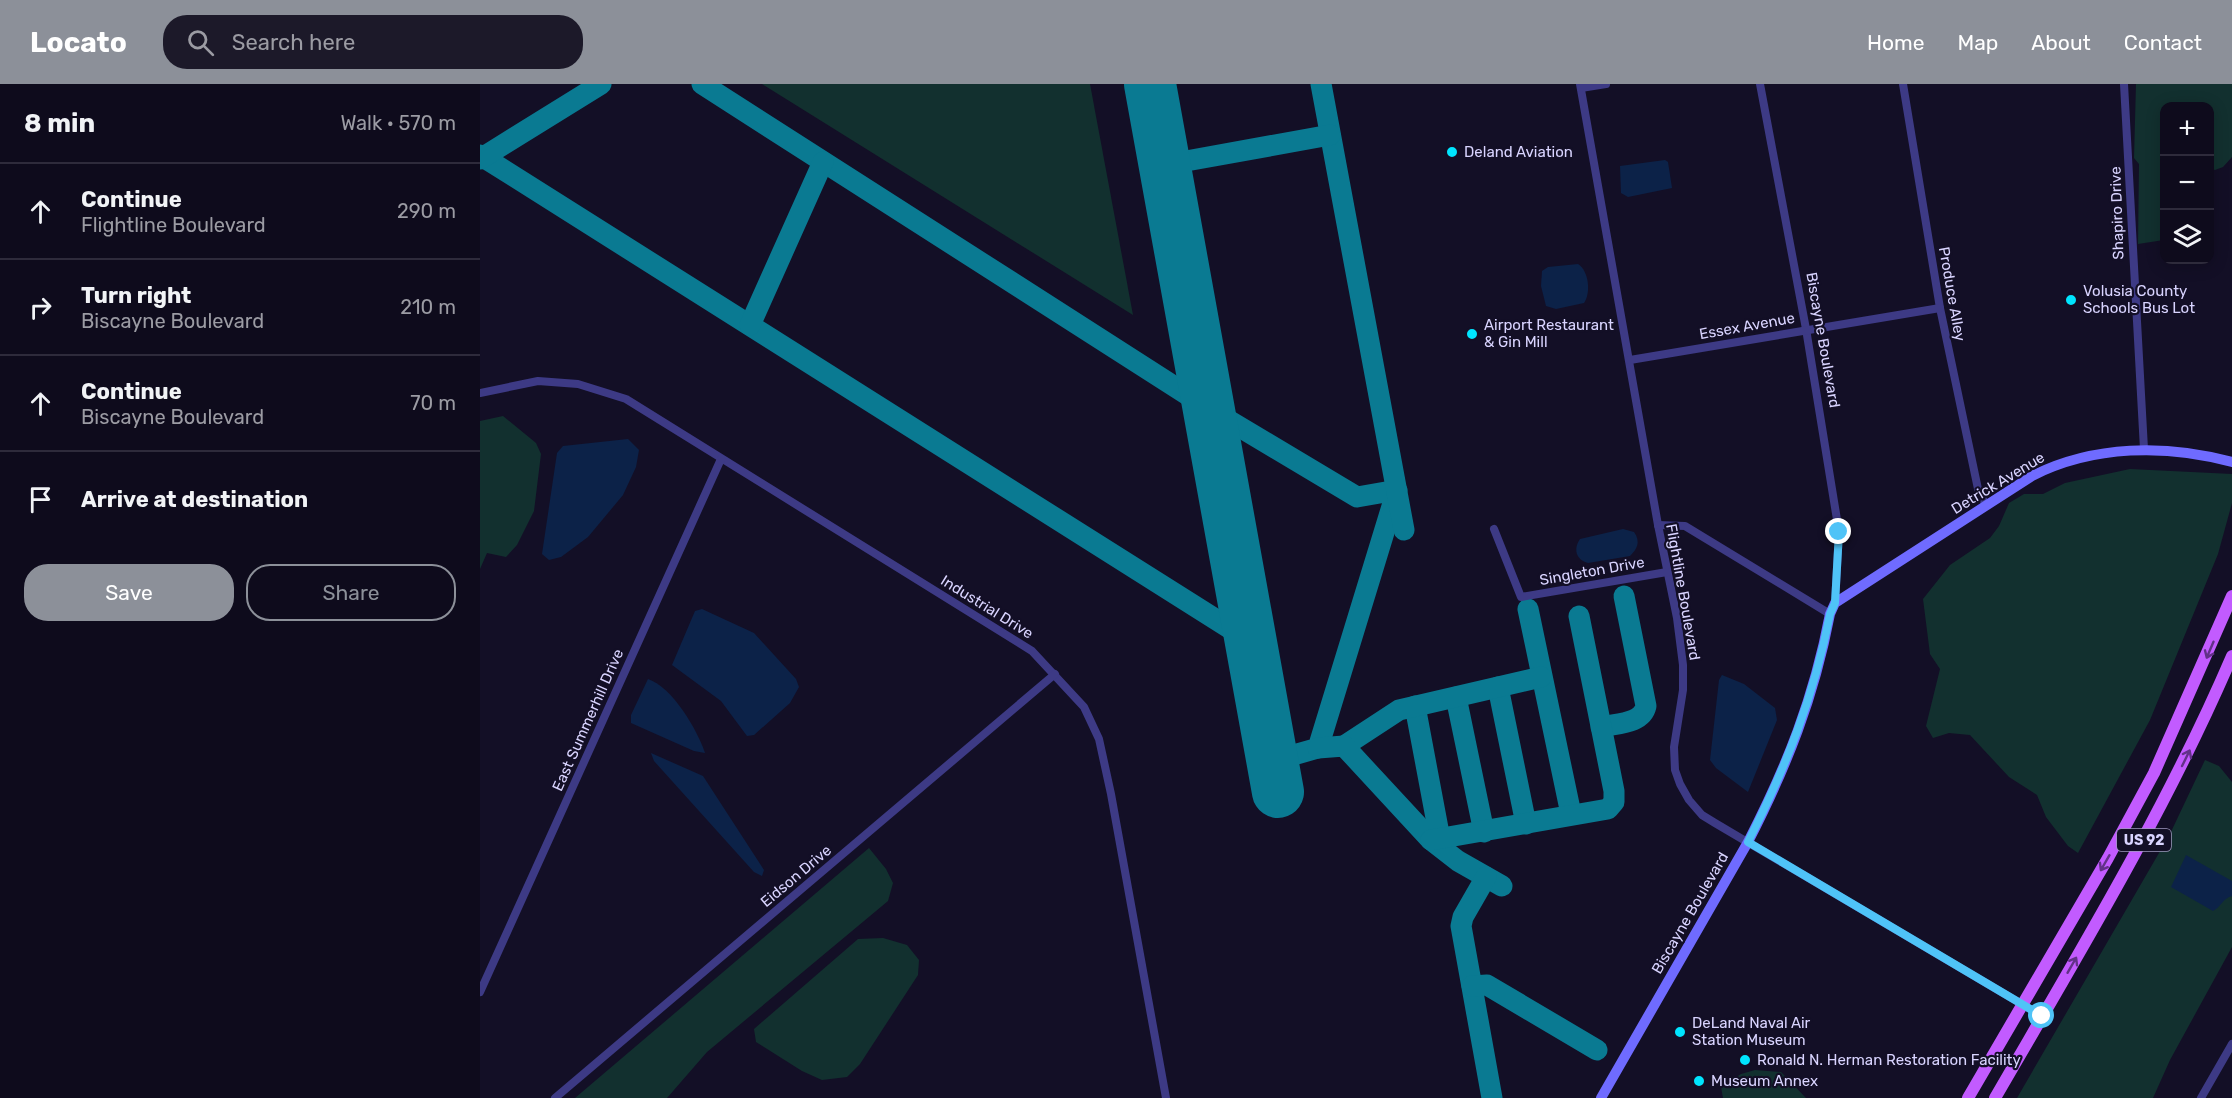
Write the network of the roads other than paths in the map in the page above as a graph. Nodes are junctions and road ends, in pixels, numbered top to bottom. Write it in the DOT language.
graph roads {
  1 [pos="1606,84"];
  2 [pos="1760,84"];
  3 [pos="1903,84"];
  4 [pos="2124,84"];
  5 [pos="1580,86"];
  6 [pos="1940,308"];
  7 [pos="1806,329"];
  8 [pos="1630,360"];
  9 [pos="480,393"];
  10 [pos="2144,449"];
  11 [pos="721,459"];
  12 [pos="2232,462"];
  13 [pos="1986,505"];
  14 [pos="1658,525"];
  15 [pos="1494,529"];
  16 [pos="1667,572"];
  17 [pos="2232,596"];
  18 [pos="1835,603"];
  19 [pos="1830,614"];
  20 [pos="2232,656"];
  21 [pos="1055,674"];
  22 [pos="2154,773"];
  23 [pos="2174,782"];
  24 [pos="1748,842"];
  25 [pos="480,992"];
  26 [pos="2022,1005"];
  27 [pos="2042,1016"];
  28 [pos="2232,1044"];
  29 [pos="555,1098"];
  30 [pos="1166,1098"];
  31 [pos="1601,1098"];
  32 [pos="1968,1098"];
  33 [pos="1995,1098"];
  34 [pos="2201,1098"];
  1 -- 5 [label="street"];
  2 -- 7 [label="street, Biscayne Boulevard"];
  3 -- 6 [label="street, Produce Alley"];
  4 -- 10 [label="street, Shapiro Drive"];
  5 -- 8 [label="street, Flightline Boulevard"];
  6 -- 7 [label="street, Essex Avenue"];
  6 -- 13 [label="street, Produce Alley"];
  7 -- 8 [label="street, Essex Avenue"];
  7 -- 18 [label="street, Biscayne Boulevard"];
  8 -- 14 [label="street, Flightline Boulevard"];
  9 -- 11 [label="street, Industrial Drive"];
  10 -- 12 [label="street, Detrick Avenue"];
  10 -- 13 [label="street, Detrick Avenue"];
  11 -- 21 [label="street, Industrial Drive"];
  11 -- 25 [label="street, East Summerhill Drive"];
  13 -- 18 [label="street, Detrick Avenue"];
  14 -- 16 [label="street, Flightline Boulevard"];
  14 -- 19 [label="street"];
  15 -- 16 [label="street, Singleton Drive"];
  16 -- 24 [label="street, Flightline Boulevard"];
  17 -- 22 [label="main road, US 92, one-way"];
  18 -- 19 [label="street, Biscayne Boulevard"];
  19 -- 24 [label="street, Biscayne Boulevard"];
  23 -- 20 [label="main road, US 92, one-way"];
  21 -- 29 [label="street, Eidson Drive"];
  21 -- 30 [label="street, Industrial Drive"];
  22 -- 23 [label="street"];
  22 -- 26 [label="main road, US 92, one-way"];
  27 -- 23 [label="main road, US 92, one-way"];
  24 -- 26 [label="street, Flightline Boulevard"];
  24 -- 31 [label="street, Biscayne Boulevard"];
  26 -- 27 [label="street, Flightline Boulevard"];
  26 -- 32 [label="main road, US 92"];
  27 -- 33 [label="main road, US 92"];
  28 -- 34 [label="street"];
}
